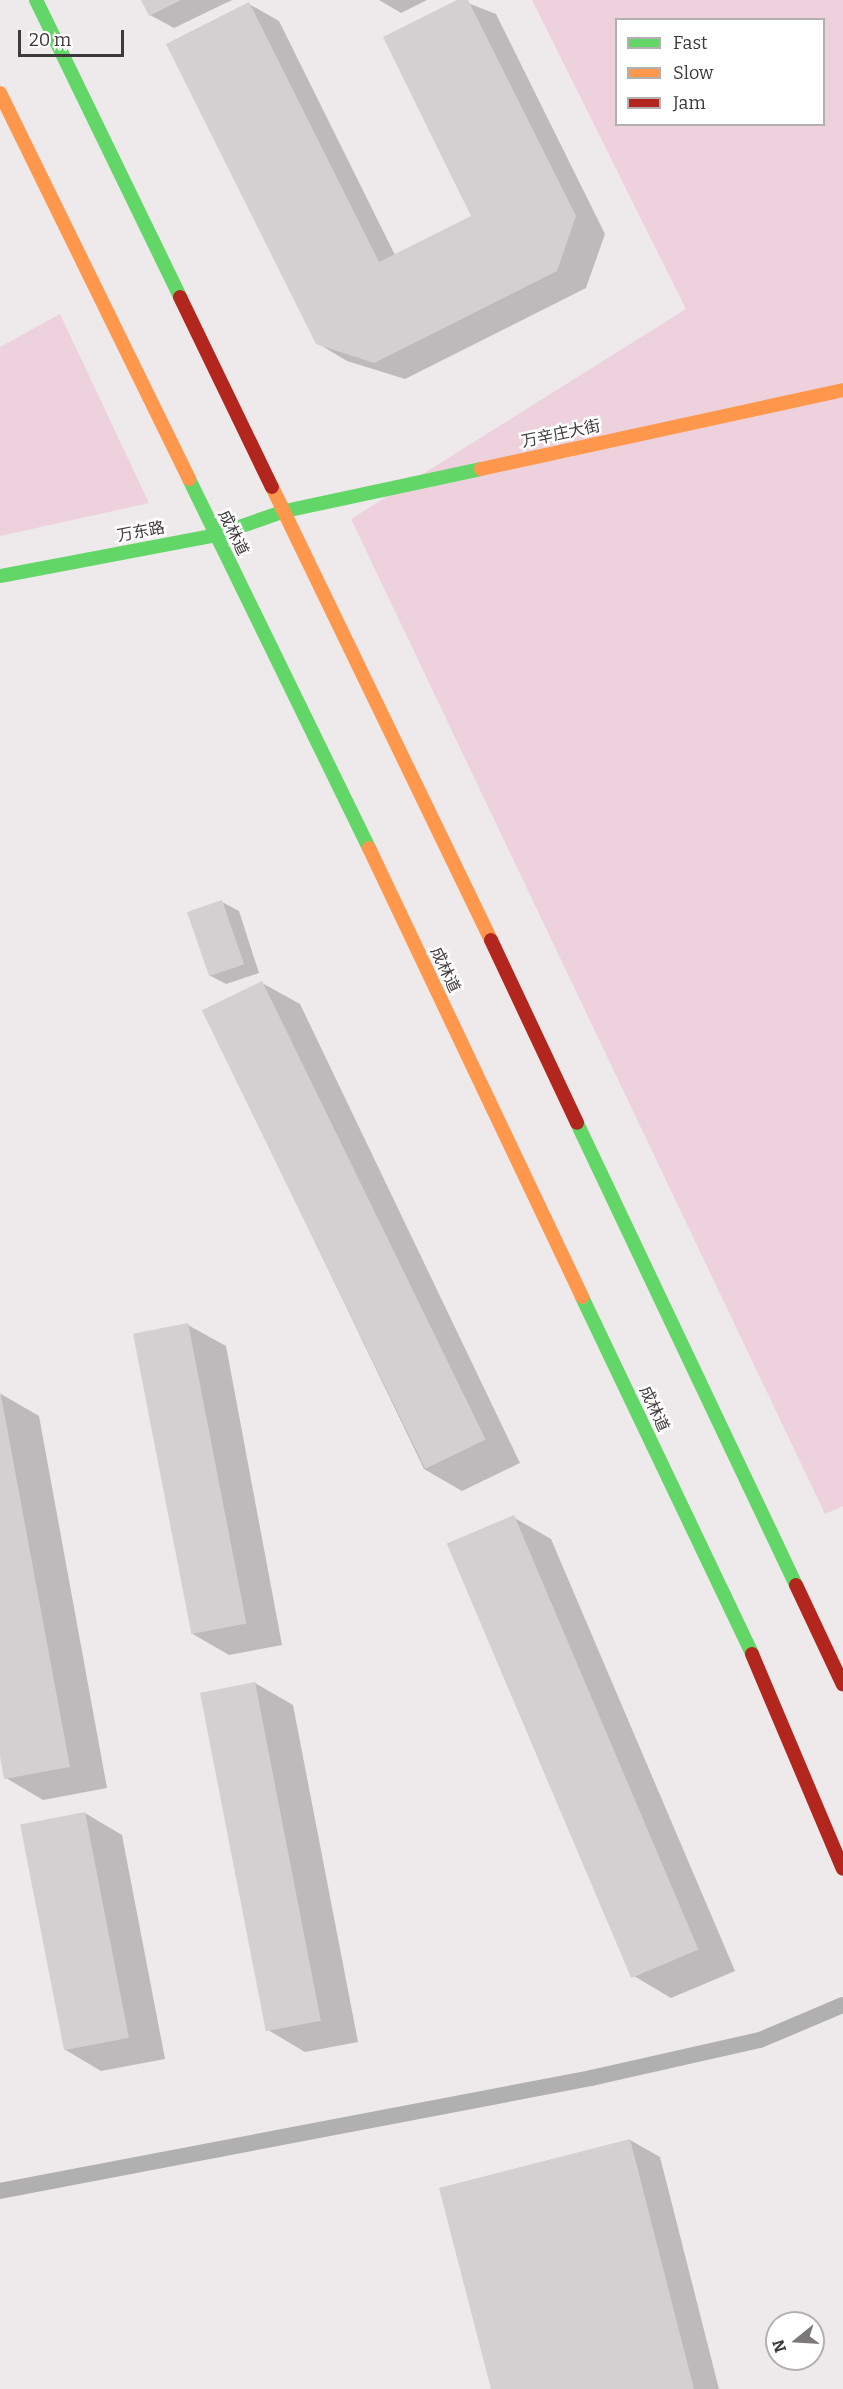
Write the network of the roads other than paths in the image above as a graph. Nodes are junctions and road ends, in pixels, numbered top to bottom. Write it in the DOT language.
graph roads {
  1 [pos="36,0"];
  2 [pos="0,93"];
  3 [pos="843,390"];
  4 [pos="285,511"];
  5 [pos="216,535"];
  6 [pos="0,576"];
  7 [pos="843,1685"];
  8 [pos="843,1869"];
  9 [pos="843,2005"];
  10 [pos="0,2192"];
  1 -- 4 [label="main road"];
  2 -- 5 [label="main road, 成林道"];
  3 -- 4 [label="main road, 万辛庄大街"];
  4 -- 5 [label="main road, 万东路"];
  4 -- 7 [label="main road"];
  5 -- 6 [label="main road, 万东路"];
  5 -- 8 [label="main road, 成林道"];
  9 -- 10 [label="lane"];
}
